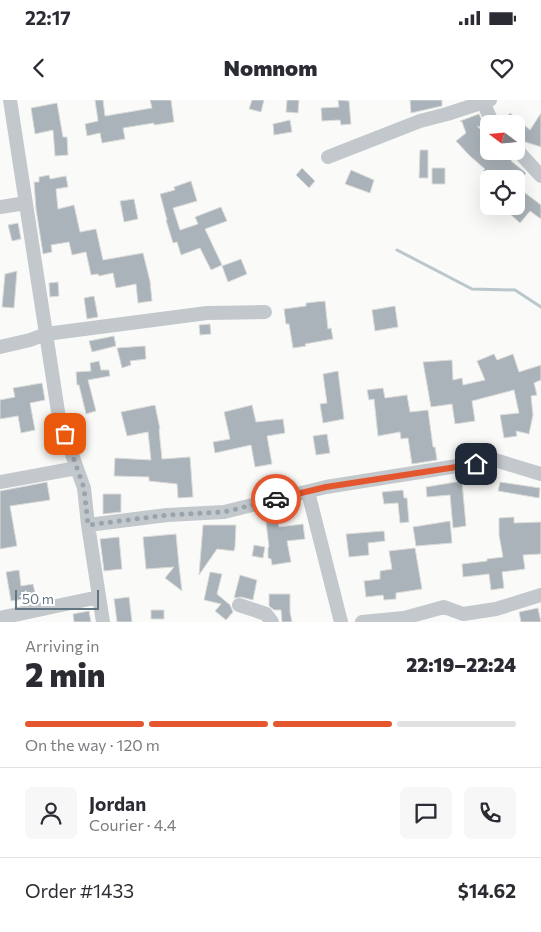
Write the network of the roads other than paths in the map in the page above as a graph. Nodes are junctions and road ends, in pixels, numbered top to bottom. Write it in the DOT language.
graph roads {
  1 [pos="10,100"];
  2 [pos="485,101"];
  3 [pos="489,115"];
  4 [pos="328,157"];
  5 [pos="525,159"];
  6 [pos="541,176"];
  7 [pos="26,203"];
  8 [pos="0,207"];
  9 [pos="265,312"];
  10 [pos="46,334"];
  11 [pos="0,347"];
  12 [pos="77,468"];
  13 [pos="541,474"];
  14 [pos="0,482"];
  15 [pos="308,492"];
  16 [pos="88,525"];
  17 [pos="541,595"];
  18 [pos="99,597"];
  19 [pos="239,605"];
  20 [pos="0,618"];
  21 [pos="464,618"];
  22 [pos="103,622"];
  23 [pos="272,622"];
  24 [pos="341,622"];
  25 [pos="362,622"];
  1 -- 7 [label="street"];
  2 -- 3 [label="street"];
  2 -- 4 [label="street"];
  5 -- 6 [label="street"];
  7 -- 8 [label="street"];
  7 -- 10 [label="street"];
  9 -- 10 [label="street"];
  10 -- 11 [label="street"];
  10 -- 12 [label="street"];
  12 -- 14 [label="street"];
  12 -- 16 [label="street"];
  13 -- 15 [label="street"];
  15 -- 16 [label="street"];
  15 -- 24 [label="street"];
  16 -- 18 [label="street"];
  17 -- 21 [label="street"];
  18 -- 20 [label="street"];
  18 -- 22 [label="street"];
  19 -- 23 [label="street"];
  21 -- 25 [label="street"];
}
